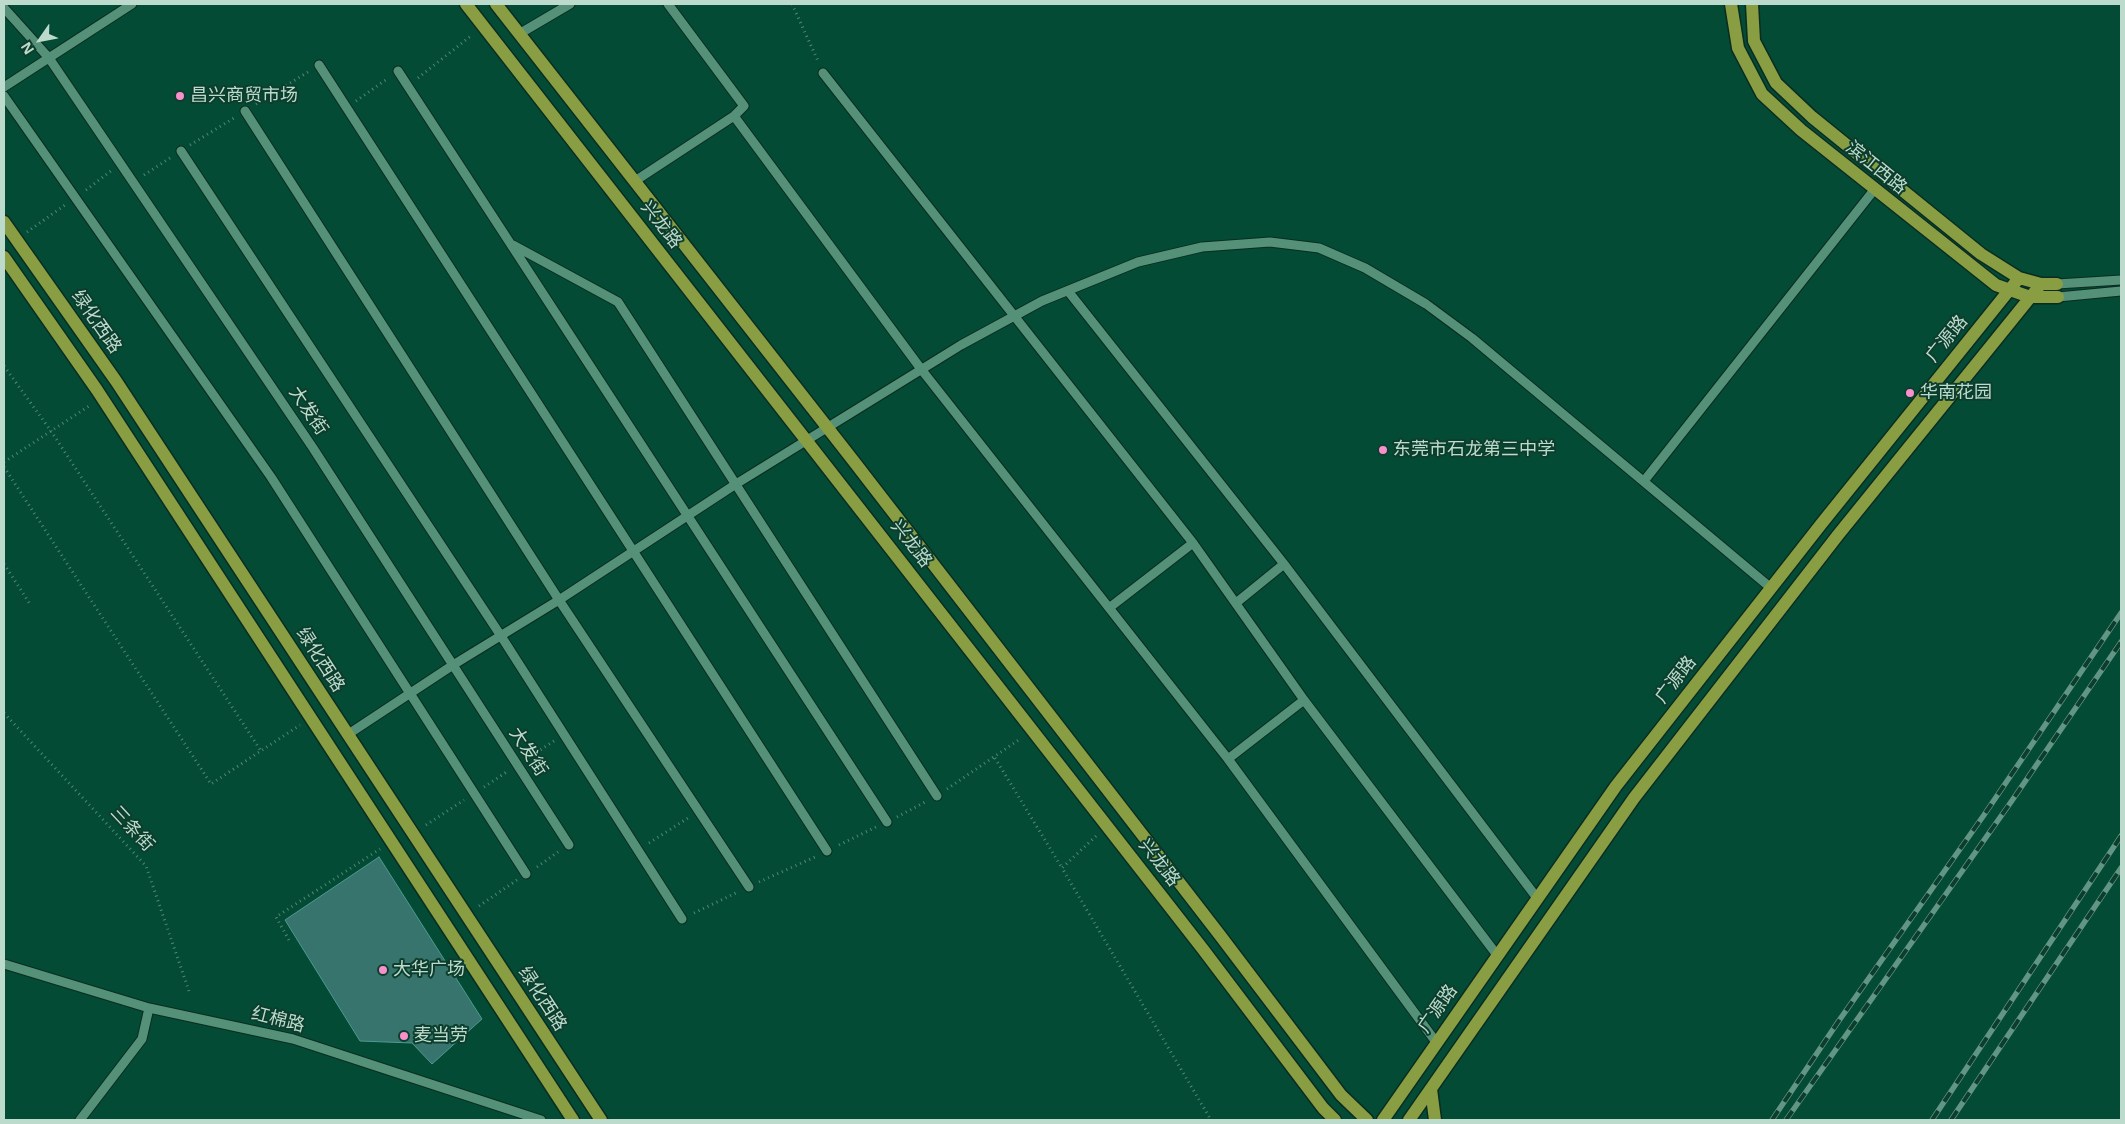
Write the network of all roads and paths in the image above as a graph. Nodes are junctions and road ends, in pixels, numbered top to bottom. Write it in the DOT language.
graph roads {
  1 [pos="132,4"];
  2 [pos="466,4"];
  3 [pos="496,4"];
  4 [pos="570,4"];
  5 [pos="668,4"];
  6 [pos="792,4"];
  7 [pos="1731,4"];
  8 [pos="1752,4"];
  9 [pos="4,8"];
  10 [pos="484,26"];
  11 [pos="520,34"];
  12 [pos="49,58"];
  13 [pos="319,65"];
  14 [pos="398,71"];
  15 [pos="823,73"];
  16 [pos="408,86"];
  17 [pos="4,87"];
  18 [pos="4,96"];
  19 [pos="346,107"];
  20 [pos="245,111"];
  21 [pos="734,116"];
  22 [pos="181,151"];
  23 [pos="635,181"];
  24 [pos="133,182"];
  25 [pos="1874,190"];
  26 [pos="4,222"];
  27 [pos="511,245"];
  28 [pos="4,257"];
  29 [pos="2019,278"];
  30 [pos="2121,280"];
  31 [pos="2041,284"];
  32 [pos="2008,290"];
  33 [pos="1068,291"];
  34 [pos="2058,291"];
  35 [pos="2121,291"];
  36 [pos="2030,297"];
  37 [pos="1014,316"];
  38 [pos="4,366"];
  39 [pos="921,369"];
  40 [pos="102,397"];
  41 [pos="828,428"];
  42 [pos="51,431"];
  43 [pos="808,441"];
  44 [pos="4,462"];
  45 [pos="4,467"];
  46 [pos="1644,482"];
  47 [pos="736,484"];
  48 [pos="688,516"];
  49 [pos="1193,543"];
  50 [pos="633,552"];
  51 [pos="4,564"];
  52 [pos="1284,564"];
  53 [pos="1771,588"];
  54 [pos="559,600"];
  55 [pos="1236,603"];
  56 [pos="30,604"];
  57 [pos="1109,608"];
  58 [pos="501,636"];
  59 [pos="453,665"];
  60 [pos="410,693"];
  61 [pos="1304,700"];
  62 [pos="4,713"];
  63 [pos="310,718"];
  64 [pos="1033,729"];
  65 [pos="348,735"];
  66 [pos="564,735"];
  67 [pos="261,751"];
  68 [pos="995,758"];
  69 [pos="1228,760"];
  70 [pos="518,765"];
  71 [pos="474,793"];
  72 [pos="937,796"];
  73 [pos="699,810"];
  74 [pos="887,822"];
  75 [pos="1107,825"];
  76 [pos="413,834"];
  77 [pos="391,842"];
  78 [pos="569,845"];
  79 [pos="638,851"];
  80 [pos="827,851"];
  81 [pos="1062,868"];
  82 [pos="526,874"];
  83 [pos="749,886"];
  84 [pos="1537,898"];
  85 [pos="682,919"];
  86 [pos="290,940"];
  87 [pos="1497,955"];
  88 [pos="4,964"];
  89 [pos="190,994"];
  90 [pos="149,1008"];
  91 [pos="1436,1042"];
  92 [pos="1431,1089"];
  93 [pos="80,1120"];
  94 [pos="541,1120"];
  95 [pos="573,1120"];
  96 [pos="601,1120"];
  97 [pos="1211,1120"];
  98 [pos="1335,1120"];
  99 [pos="1367,1120"];
  100 [pos="1383,1120"];
  101 [pos="1409,1120"];
  102 [pos="1435,1120"];
  1 -- 12 [label="street"];
  2 -- 10 [label="main road, 兴龙路"];
  3 -- 11 [label="main road, 兴龙路"];
  4 -- 11 [label="street"];
  5 -- 21 [label="street"];
  6 -- 15 [label="path"];
  7 -- 25 [label="main road, 滨江西路"];
  8 -- 29 [label="main road, 滨江西路"];
  9 -- 12 [label="street, 大发街"];
  10 -- 16 [label="path"];
  10 -- 43 [label="main road, 兴龙路"];
  11 -- 23 [label="main road, 兴龙路"];
  12 -- 17 [label="street"];
  12 -- 24 [label="street, 大发街"];
  13 -- 19 [label="street"];
  13 -- 20 [label="path"];
  14 -- 16 [label="street"];
  14 -- 19 [label="path"];
  15 -- 37 [label="street"];
  16 -- 27 [label="street"];
  18 -- 60 [label="street"];
  19 -- 50 [label="street"];
  20 -- 22 [label="path"];
  20 -- 54 [label="street"];
  21 -- 23 [label="street"];
  21 -- 39 [label="street"];
  22 -- 24 [label="path"];
  22 -- 58 [label="street"];
  23 -- 41 [label="main road, 兴龙路"];
  24 -- 59 [label="street, 大发街"];
  25 -- 32 [label="main road, 滨江西路"];
  25 -- 46 [label="street"];
  26 -- 65 [label="main road, 绿化西路"];
  27 -- 47 [label="street"];
  27 -- 48 [label="street"];
  28 -- 40 [label="main road, 绿化西路"];
  29 -- 31 [label="main road, 滨江西路"];
  29 -- 32 [label="main road, 广源路"];
  30 -- 34 [label="street"];
  31 -- 34 [label="main road, 滨江西路"];
  31 -- 36 [label="main road"];
  32 -- 36 [label="main road, 滨江西路"];
  32 -- 53 [label="main road, 广源路"];
  33 -- 37 [label="street"];
  33 -- 46 [label="street"];
  33 -- 52 [label="street"];
  34 -- 35 [label="street"];
  34 -- 36 [label="main road, 滨江西路"];
  36 -- 92 [label="main road"];
  37 -- 39 [label="street"];
  37 -- 49 [label="street"];
  38 -- 42 [label="path"];
  39 -- 41 [label="street"];
  39 -- 57 [label="street"];
  40 -- 42 [label="path"];
  40 -- 63 [label="main road, 绿化西路"];
  41 -- 43 [label="street"];
  41 -- 99 [label="main road, 兴龙路"];
  42 -- 44 [label="path"];
  42 -- 67 [label="path"];
  43 -- 47 [label="street"];
  43 -- 64 [label="main road, 兴龙路"];
  45 -- 67 [label="path"];
  46 -- 53 [label="street"];
  47 -- 48 [label="street"];
  47 -- 72 [label="street"];
  48 -- 50 [label="street"];
  48 -- 74 [label="street"];
  49 -- 55 [label="street"];
  49 -- 57 [label="street"];
  50 -- 54 [label="street"];
  50 -- 80 [label="street"];
  51 -- 56 [label="path"];
  52 -- 55 [label="street"];
  52 -- 84 [label="street"];
  53 -- 84 [label="main road, 广源路"];
  54 -- 58 [label="street"];
  54 -- 73 [label="street"];
  55 -- 61 [label="street"];
  57 -- 69 [label="street"];
  58 -- 59 [label="street"];
  58 -- 66 [label="street"];
  59 -- 60 [label="street"];
  59 -- 70 [label="street, 大发街"];
  60 -- 65 [label="street"];
  60 -- 71 [label="street"];
  61 -- 69 [label="street"];
  61 -- 87 [label="street"];
  62 -- 89 [label="path, 三条街"];
  63 -- 67 [label="path"];
  63 -- 77 [label="main road, 绿化西路"];
  64 -- 68 [label="path"];
  64 -- 75 [label="main road, 兴龙路"];
  65 -- 76 [label="main road, 绿化西路"];
  66 -- 70 [label="path"];
  66 -- 79 [label="street"];
  68 -- 72 [label="path"];
  68 -- 81 [label="path"];
  69 -- 91 [label="street"];
  70 -- 71 [label="path"];
  70 -- 78 [label="street, 大发街"];
  71 -- 76 [label="path"];
  71 -- 82 [label="street"];
  72 -- 74 [label="path"];
  73 -- 79 [label="path"];
  73 -- 83 [label="street"];
  74 -- 80 [label="path"];
  75 -- 81 [label="path"];
  75 -- 98 [label="main road, 兴龙路"];
  76 -- 96 [label="main road, 绿化西路"];
  77 -- 86 [label="path"];
  77 -- 95 [label="main road, 绿化西路"];
  79 -- 85 [label="street"];
  80 -- 83 [label="path"];
  81 -- 97 [label="path"];
  83 -- 85 [label="path"];
  84 -- 87 [label="main road, 广源路"];
  87 -- 91 [label="main road, 广源路"];
  88 -- 90 [label="street, 红棉路"];
  90 -- 93 [label="street"];
  90 -- 94 [label="street, 红棉路"];
  91 -- 100 [label="main road, 广源路"];
  92 -- 101 [label="main road"];
  92 -- 102 [label="main road"];
}
